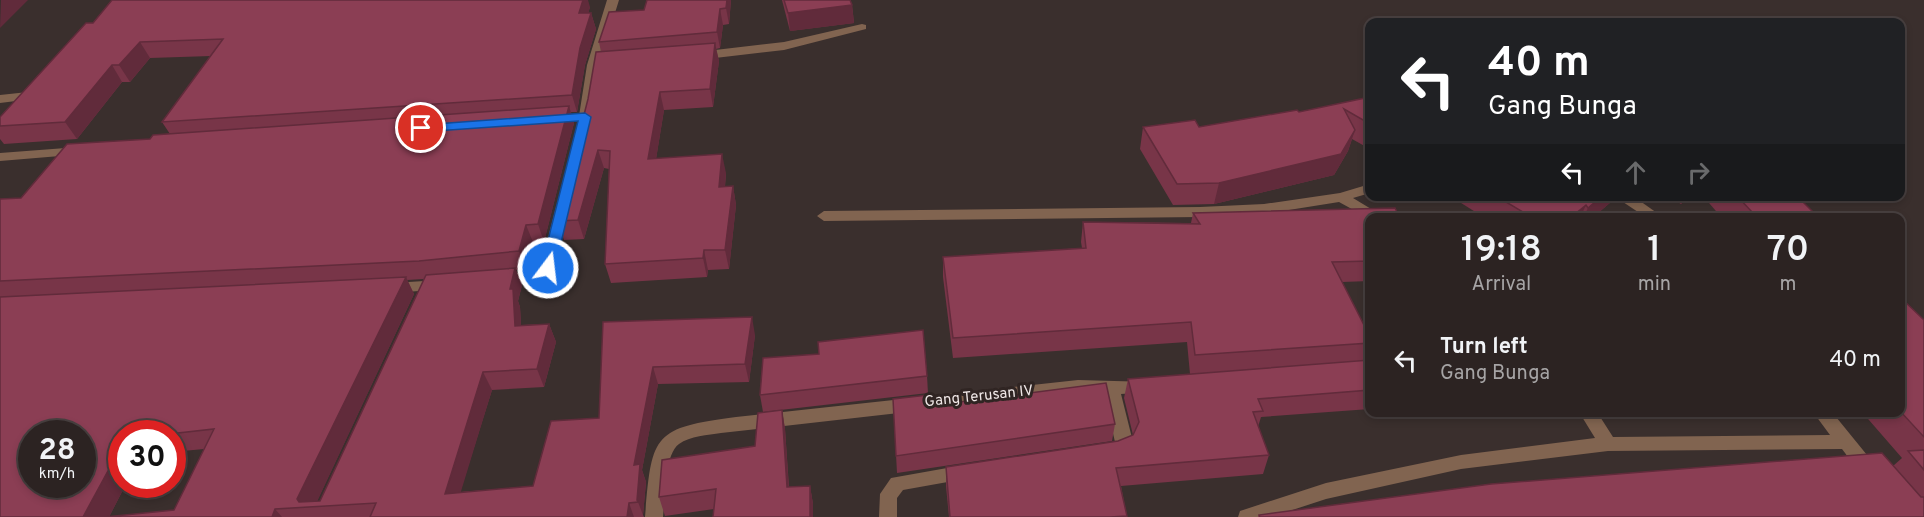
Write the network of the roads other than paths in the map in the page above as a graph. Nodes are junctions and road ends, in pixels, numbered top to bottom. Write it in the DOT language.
graph roads {
  1 [pos="613,0"];
  2 [pos="862,27"];
  3 [pos="684,57"];
  4 [pos="0,99"];
  5 [pos="14,110"];
  6 [pos="580,121"];
  7 [pos="96,150"];
  8 [pos="0,157"];
  9 [pos="1365,190"];
  10 [pos="566,194"];
  11 [pos="1341,197"];
  12 [pos="1631,201"];
  13 [pos="1370,213"];
  14 [pos="1650,213"];
  15 [pos="824,216"];
  16 [pos="484,281"];
  17 [pos="450,284"];
  18 [pos="428,286"];
  19 [pos="381,288"];
  20 [pos="418,307"];
  21 [pos="1163,387"];
  22 [pos="1111,388"];
  23 [pos="1590,417"];
  24 [pos="1825,417"];
  25 [pos="1846,442"];
  26 [pos="1608,444"];
  27 [pos="1097,454"];
  28 [pos="985,470"];
  29 [pos="1882,484"];
  30 [pos="654,517"];
  31 [pos="888,517"];
  32 [pos="1247,517"];
  1 -- 6 [label="street"];
  2 -- 3 [label="street"];
  4 -- 5 [label="street"];
  7 -- 8 [label="street"];
  9 -- 11 [label="street"];
  10 -- 16 [label="street"];
  11 -- 13 [label="street"];
  11 -- 15 [label="street"];
  12 -- 14 [label="street"];
  17 -- 18 [label="street"];
  18 -- 19 [label="street"];
  18 -- 20 [label="street"];
  21 -- 22 [label="street, Gang Terusan IV"];
  22 -- 27 [label="street"];
  22 -- 30 [label="street, Gang Terusan IV"];
  23 -- 26 [label="street"];
  24 -- 25 [label="street"];
  25 -- 26 [label="street"];
  25 -- 29 [label="street"];
  26 -- 32 [label="street"];
  28 -- 31 [label="street"];
}
